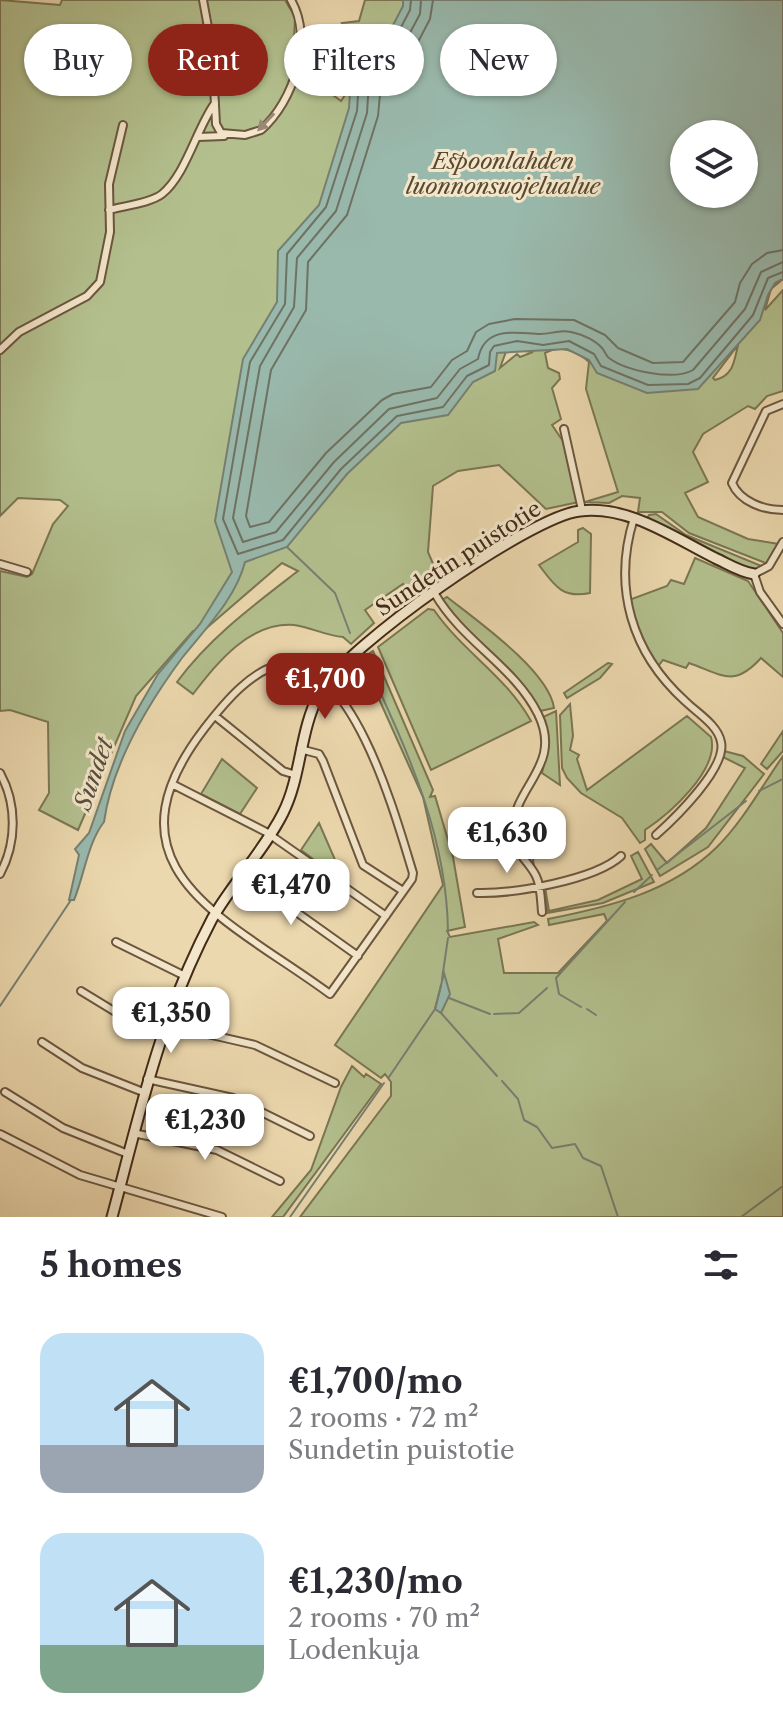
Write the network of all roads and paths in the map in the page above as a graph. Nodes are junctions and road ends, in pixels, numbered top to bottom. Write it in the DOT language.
graph roads {
  1 [pos="203,0"];
  2 [pos="291,0"];
  3 [pos="215,103"];
  4 [pos="123,125"];
  5 [pos="227,135"];
  6 [pos="198,137"];
  7 [pos="109,210"];
  8 [pos="0,350"];
  9 [pos="783,404"];
  10 [pos="564,429"];
  11 [pos="582,510"];
  12 [pos="783,510"];
  13 [pos="634,518"];
  14 [pos="783,542"];
  15 [pos="0,564"];
  16 [pos="27,572"];
  17 [pos="754,574"];
  18 [pos="435,594"];
  19 [pos="783,624"];
  20 [pos="326,683"];
  21 [pos="215,716"];
  22 [pos="300,749"];
  23 [pos="0,773"];
  24 [pos="296,775"];
  25 [pos="172,784"];
  26 [pos="271,835"];
  27 [pos="656,835"];
  28 [pos="0,843"];
  29 [pos="8,850"];
  30 [pos="621,856"];
  31 [pos="0,874"];
  32 [pos="243,874"];
  33 [pos="539,885"];
  34 [pos="403,891"];
  35 [pos="477,893"];
  36 [pos="542,912"];
  37 [pos="216,913"];
  38 [pos="386,916"];
  39 [pos="116,942"];
  40 [pos="358,956"];
  41 [pos="185,976"];
  42 [pos="81,991"];
  43 [pos="162,1028"];
  44 [pos="42,1042"];
  45 [pos="147,1079"];
  46 [pos="335,1083"];
  47 [pos="5,1092"];
  48 [pos="143,1092"];
  49 [pos="133,1133"];
  50 [pos="0,1134"];
  51 [pos="310,1136"];
  52 [pos="128,1154"];
  53 [pos="280,1181"];
  54 [pos="120,1189"];
  55 [pos="112,1217"];
  56 [pos="222,1217"];
  1 -- 3 [label="street"];
  2 -- 5 [label="street, one-way"];
  3 -- 5 [label="street"];
  3 -- 6 [label="street"];
  4 -- 7 [label="street"];
  5 -- 6 [label="street"];
  6 -- 7 [label="street"];
  7 -- 8 [label="street"];
  9 -- 12 [label="street"];
  10 -- 11 [label="street"];
  11 -- 13 [label="street, Sundetin puistotie"];
  11 -- 18 [label="street, Sundetin puistotie"];
  13 -- 17 [label="street, Sundetin puistotie"];
  13 -- 27 [label="street"];
  14 -- 17 [label="street"];
  15 -- 16 [label="street"];
  17 -- 19 [label="street"];
  18 -- 20 [label="street, Sundetin puistotie"];
  18 -- 33 [label="street"];
  20 -- 21 [label="street"];
  20 -- 22 [label="street, Sundetin puistotie"];
  20 -- 34 [label="street"];
  21 -- 24 [label="street"];
  21 -- 25 [label="street"];
  22 -- 24 [label="street, Sundetin puistotie"];
  22 -- 34 [label="street"];
  23 -- 29 [label="street"];
  24 -- 26 [label="street, Sundetin puistotie"];
  25 -- 26 [label="street"];
  25 -- 37 [label="street"];
  26 -- 32 [label="street, Sundetin puistotie"];
  26 -- 38 [label="street"];
  28 -- 29 [label="street"];
  29 -- 31 [label="street"];
  30 -- 33 [label="street"];
  32 -- 37 [label="street, Sundetin puistotie"];
  32 -- 40 [label="street"];
  33 -- 35 [label="street"];
  33 -- 36 [label="street"];
  34 -- 38 [label="street"];
  37 -- 40 [label="street"];
  37 -- 41 [label="street, Sundetin puistotie"];
  38 -- 40 [label="street"];
  39 -- 41 [label="street"];
  41 -- 43 [label="street, Sundetin puistotie"];
  42 -- 43 [label="street"];
  43 -- 45 [label="street, Sundetin puistotie"];
  43 -- 46 [label="street"];
  44 -- 48 [label="street"];
  45 -- 48 [label="street, Sundetin puistotie"];
  45 -- 51 [label="street"];
  47 -- 52 [label="street"];
  48 -- 49 [label="street, Sundetin puistotie"];
  49 -- 52 [label="street, Sundetin puistotie"];
  49 -- 53 [label="street"];
  50 -- 54 [label="street"];
  52 -- 54 [label="street, Sundetin puistotie"];
  54 -- 55 [label="street, Sundetin puistotie"];
  54 -- 56 [label="street"];
}
